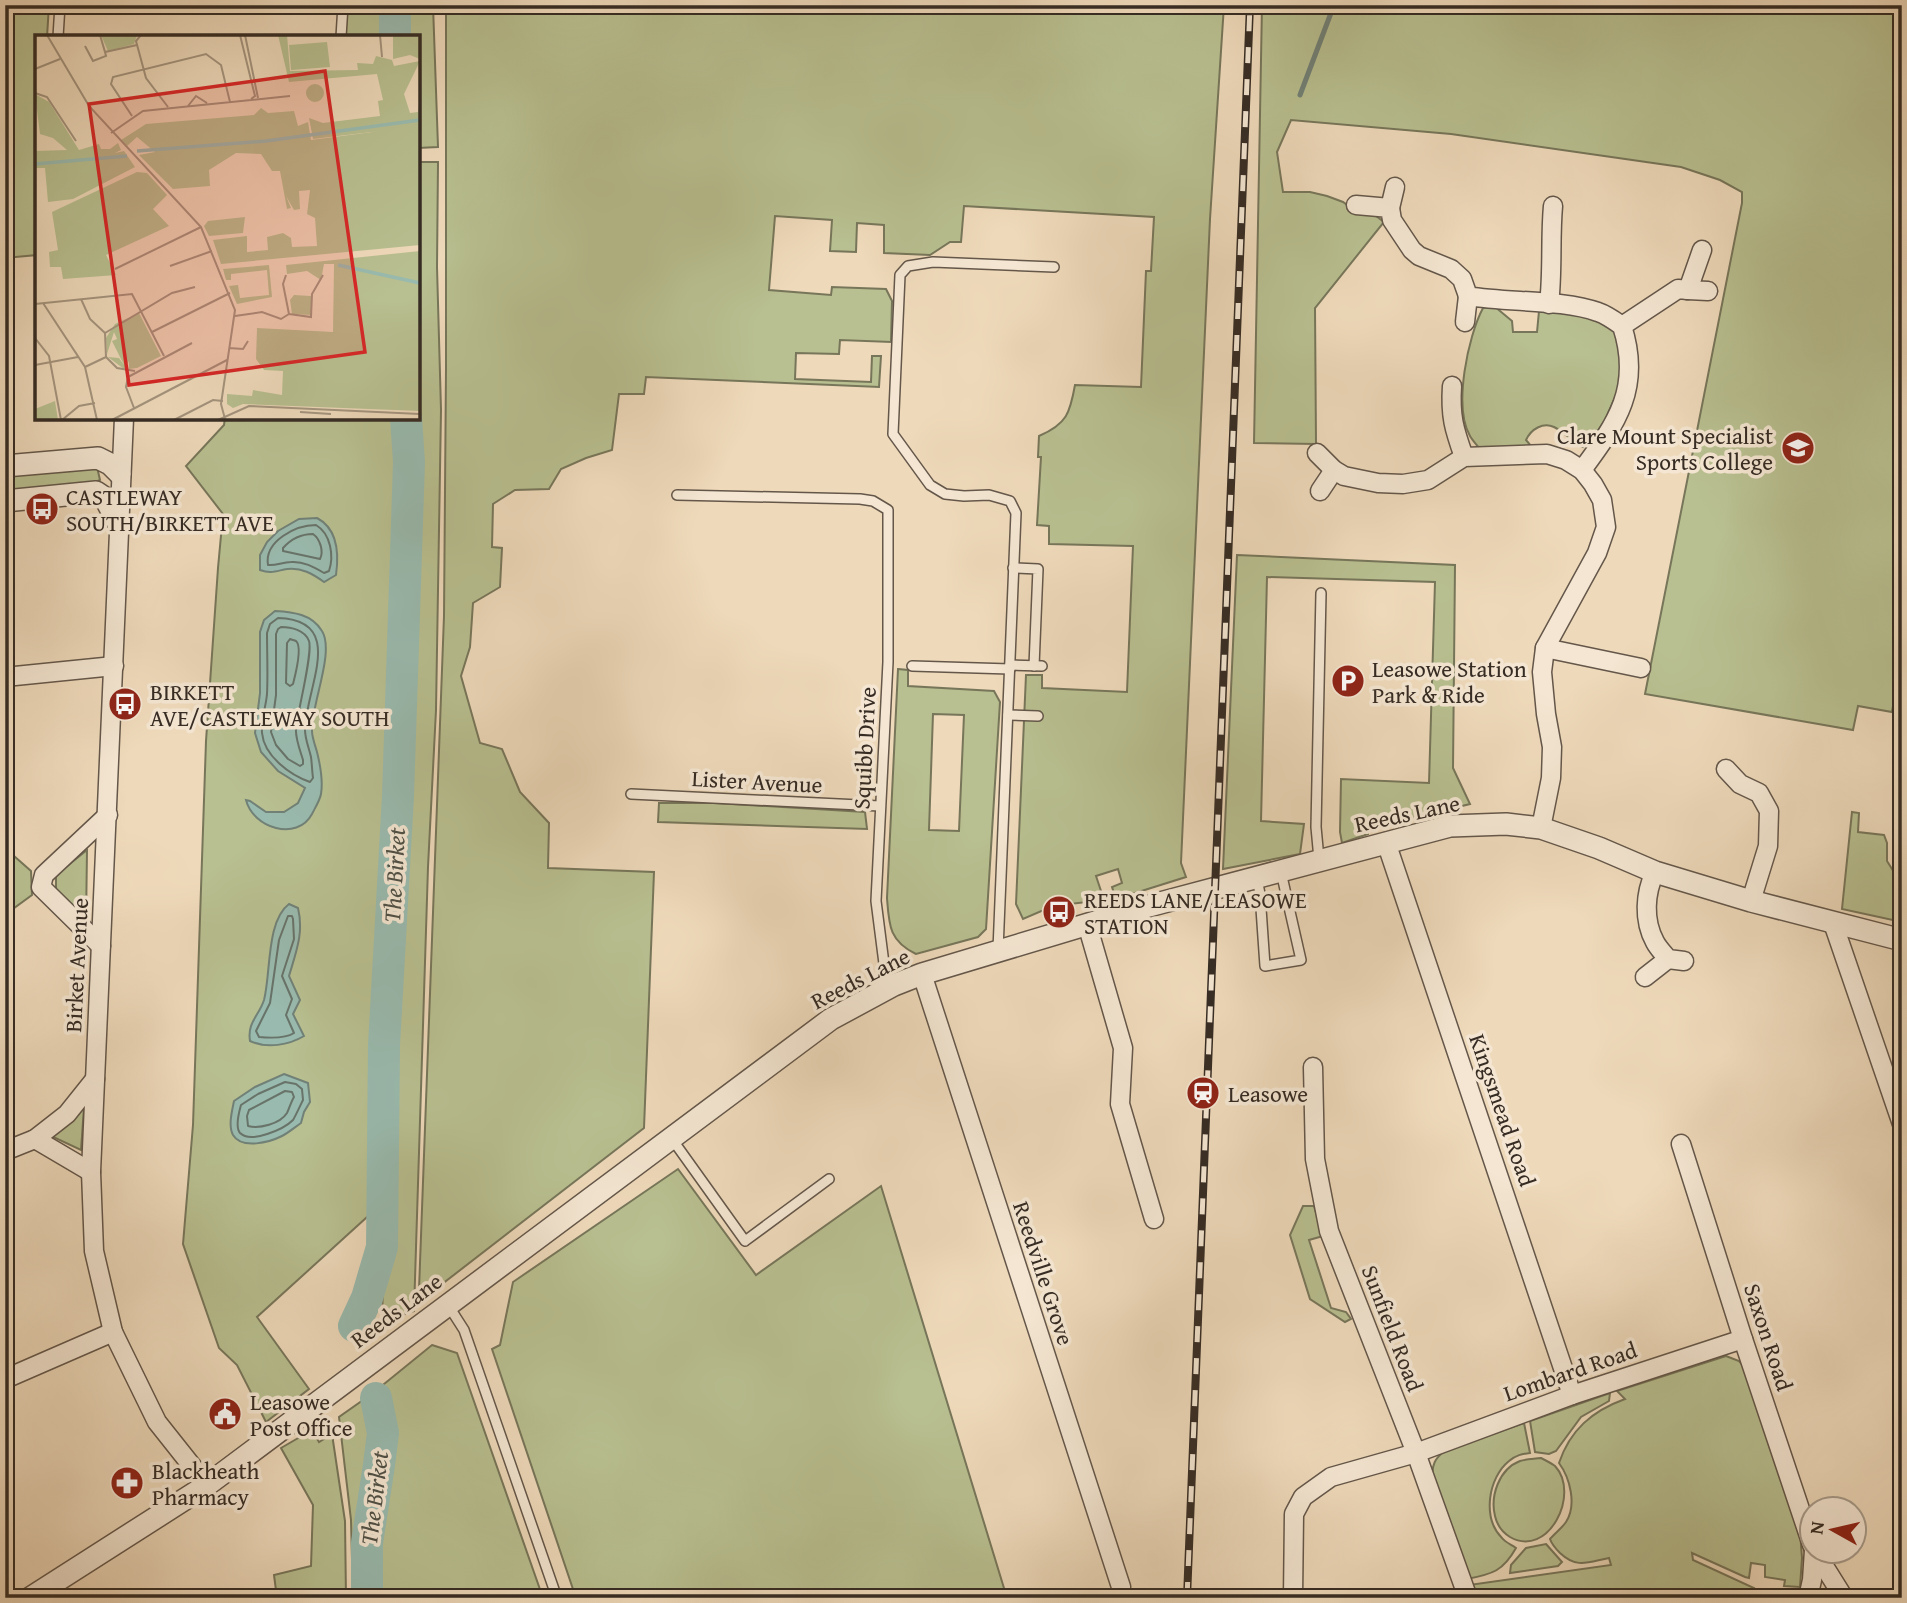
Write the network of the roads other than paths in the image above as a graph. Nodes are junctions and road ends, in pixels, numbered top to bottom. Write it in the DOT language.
graph roads {
  1 [pos="60,5"];
  2 [pos="343,5"];
  3 [pos="58,35"];
  4 [pos="341,35"];
  5 [pos="1395,187"];
  6 [pos="1356,205"];
  7 [pos="1553,206"];
  8 [pos="1390,208"];
  9 [pos="1702,250"];
  10 [pos="1054,267"];
  11 [pos="1688,290"];
  12 [pos="1708,291"];
  13 [pos="1468,296"];
  14 [pos="1549,304"];
  15 [pos="1465,322"];
  16 [pos="1622,326"];
  17 [pos="1452,386"];
  18 [pos="124,420"];
  19 [pos="1317,453"];
  20 [pos="1464,457"];
  21 [pos="5,466"];
  22 [pos="1334,470"];
  23 [pos="1582,470"];
  24 [pos="120,474"];
  25 [pos="1320,491"];
  26 [pos="677,495"];
  27 [pos="5,500"];
  28 [pos="120,527"];
  29 [pos="1013,568"];
  30 [pos="1321,593"];
  31 [pos="1545,648"];
  32 [pos="114,666"];
  33 [pos="912,666"];
  34 [pos="1010,667"];
  35 [pos="1641,668"];
  36 [pos="5,677"];
  37 [pos="1008,715"];
  38 [pos="1038,716"];
  39 [pos="1726,769"];
  40 [pos="631,794"];
  41 [pos="880,806"];
  42 [pos="108,815"];
  43 [pos="1541,828"];
  44 [pos="1386,842"];
  45 [pos="1319,861"];
  46 [pos="1281,872"];
  47 [pos="1655,872"];
  48 [pos="1257,878"];
  49 [pos="1751,901"];
  50 [pos="1833,923"];
  51 [pos="1087,924"];
  52 [pos="1902,940"];
  53 [pos="101,946"];
  54 [pos="998,951"];
  55 [pos="922,974"];
  56 [pos="1645,977"];
  57 [pos="887,988"];
  58 [pos="1313,1067"];
  59 [pos="95,1079"];
  60 [pos="1902,1124"];
  61 [pos="671,1138"];
  62 [pos="35,1139"];
  63 [pos="1681,1144"];
  64 [pos="5,1152"];
  65 [pos="91,1172"];
  66 [pos="829,1179"];
  67 [pos="1154,1219"];
  68 [pos="448,1305"];
  69 [pos="113,1332"];
  70 [pos="1743,1339"];
  71 [pos="5,1379"];
  72 [pos="1572,1395"];
  73 [pos="1416,1453"];
  74 [pos="207,1485"];
  75 [pos="1798,1503"];
  76 [pos="1121,1587"];
  77 [pos="30,1598"];
  78 [pos="557,1598"];
  79 [pos="1293,1598"];
  80 [pos="1468,1598"];
  81 [pos="1808,1598"];
  82 [pos="1844,1598"];
  1 -- 3 [label="lane"];
  2 -- 4 [label="lane"];
  5 -- 8 [label="street"];
  6 -- 8 [label="street"];
  7 -- 14 [label="street"];
  8 -- 13 [label="street"];
  9 -- 11 [label="street"];
  10 -- 29 [label="lane"];
  11 -- 12 [label="street"];
  11 -- 16 [label="street"];
  13 -- 14 [label="street"];
  13 -- 15 [label="street"];
  14 -- 16 [label="street"];
  16 -- 23 [label="street"];
  17 -- 20 [label="street"];
  18 -- 24 [label="street, Birket Avenue"];
  19 -- 22 [label="street"];
  20 -- 22 [label="street"];
  20 -- 23 [label="street"];
  21 -- 24 [label="street"];
  22 -- 25 [label="street"];
  23 -- 31 [label="street"];
  24 -- 28 [label="street, Birket Avenue"];
  26 -- 41 [label="lane, Squibb Drive"];
  27 -- 28 [label="street"];
  28 -- 32 [label="street, Birket Avenue"];
  29 -- 34 [label="lane"];
  29 -- 34 [label="lane"];
  30 -- 45 [label="lane"];
  31 -- 35 [label="street"];
  31 -- 43 [label="street"];
  32 -- 36 [label="street"];
  32 -- 42 [label="street, Birket Avenue"];
  33 -- 34 [label="lane"];
  34 -- 37 [label="lane"];
  37 -- 38 [label="lane"];
  37 -- 54 [label="lane"];
  39 -- 49 [label="street"];
  40 -- 41 [label="lane, Lister Avenue"];
  41 -- 57 [label="lane, Squibb Drive"];
  42 -- 53 [label="street, Birket Avenue"];
  42 -- 53 [label="street"];
  43 -- 44 [label="street, Reeds Lane"];
  43 -- 47 [label="street, Reeds Lane"];
  44 -- 45 [label="street, Reeds Lane"];
  44 -- 72 [label="street, Kingsmead Road"];
  45 -- 46 [label="street, Reeds Lane"];
  46 -- 48 [label="street, Reeds Lane"];
  46 -- 48 [label="lane"];
  47 -- 49 [label="street, Reeds Lane"];
  47 -- 56 [label="street"];
  48 -- 51 [label="street, Reeds Lane"];
  49 -- 50 [label="street, Reeds Lane"];
  50 -- 52 [label="street, Reeds Lane"];
  50 -- 60 [label="street"];
  51 -- 54 [label="street, Reeds Lane"];
  51 -- 67 [label="street"];
  53 -- 59 [label="street, Birket Avenue"];
  54 -- 55 [label="street, Reeds Lane"];
  55 -- 57 [label="street, Reeds Lane"];
  55 -- 76 [label="street, Reedville Grove"];
  57 -- 61 [label="street, Reeds Lane"];
  58 -- 73 [label="street, Sunfield Road"];
  59 -- 62 [label="street"];
  59 -- 65 [label="street, Birket Avenue"];
  61 -- 66 [label="lane"];
  61 -- 68 [label="street, Reeds Lane"];
  62 -- 64 [label="street"];
  62 -- 65 [label="street"];
  63 -- 70 [label="street, Saxon Road"];
  65 -- 69 [label="street, Birket Avenue"];
  68 -- 74 [label="street, Reeds Lane"];
  68 -- 78 [label="lane"];
  69 -- 71 [label="street"];
  69 -- 74 [label="street, Birket Avenue"];
  70 -- 72 [label="street, Lombard Road"];
  70 -- 75 [label="street, Saxon Road"];
  72 -- 73 [label="street, Lombard Road"];
  73 -- 79 [label="street, Lombard Road"];
  73 -- 80 [label="street, Sunfield Road"];
  74 -- 77 [label="street, Reeds Lane"];
  81 -- 82 [label="street"];
}
